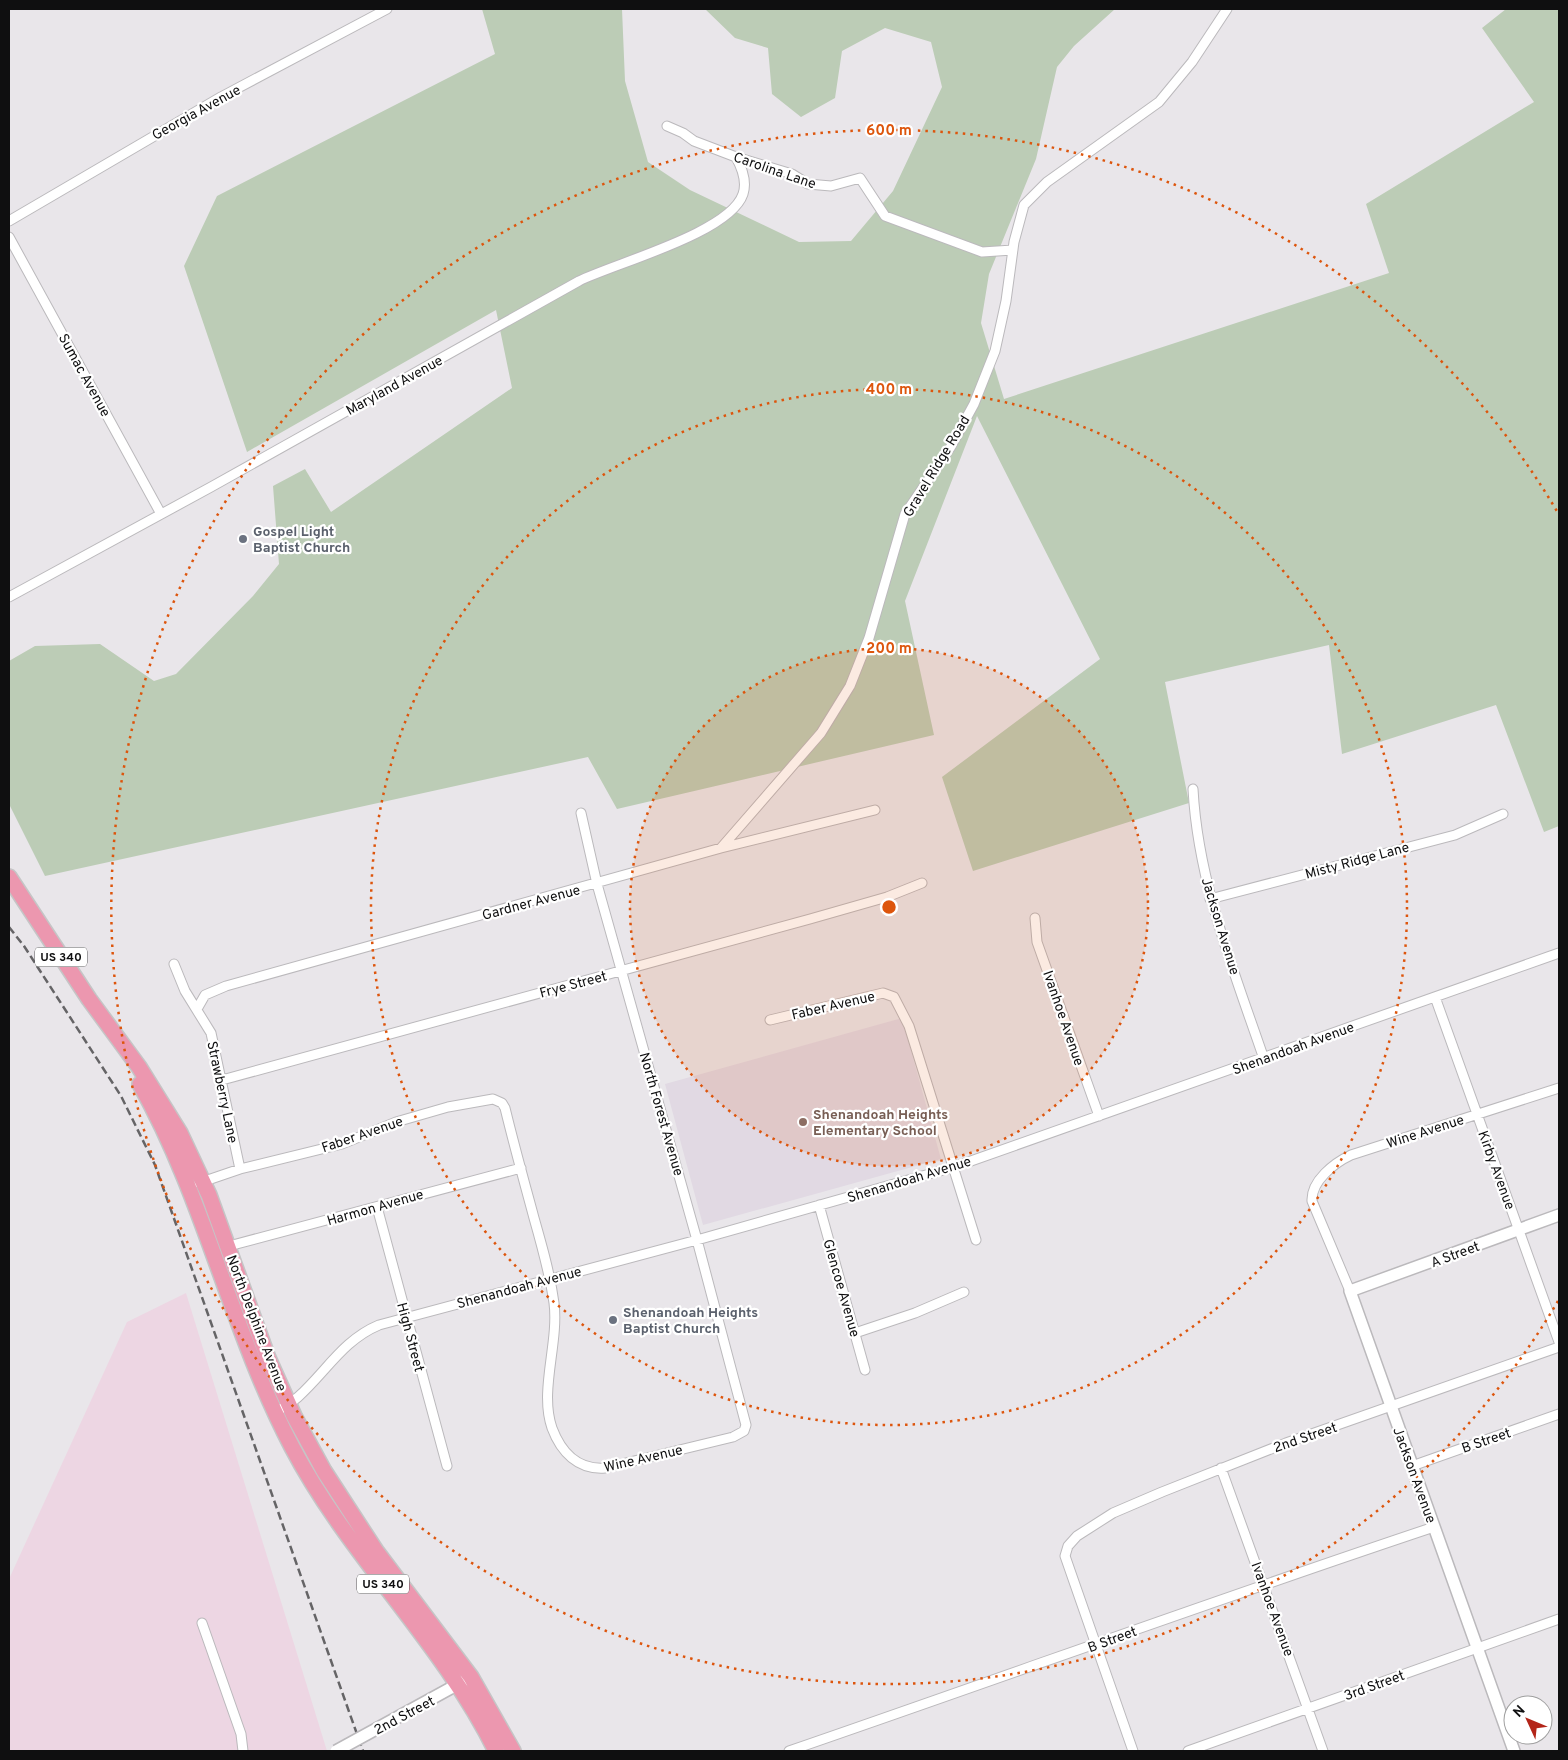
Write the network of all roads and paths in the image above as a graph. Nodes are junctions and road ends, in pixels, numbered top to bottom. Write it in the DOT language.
graph roads {
  1 [pos="387,9"];
  2 [pos="1227,9"];
  3 [pos="667,126"];
  4 [pos="736,157"];
  5 [pos="9,221"];
  6 [pos="9,237"];
  7 [pos="1013,250"];
  8 [pos="161,514"];
  9 [pos="9,597"];
  10 [pos="1193,789"];
  11 [pos="875,810"];
  12 [pos="581,813"];
  13 [pos="1503,814"];
  14 [pos="721,848"];
  15 [pos="9,877"];
  16 [pos="922,883"];
  17 [pos="597,884"];
  18 [pos="1210,898"];
  19 [pos="1035,918"];
  20 [pos="1559,953"];
  21 [pos="174,964"];
  22 [pos="621,970"];
  23 [pos="1435,998"];
  24 [pos="197,1009"];
  25 [pos="770,1020"];
  26 [pos="1264,1059"];
  27 [pos="222,1080"];
  28 [pos="1559,1088"];
  29 [pos="1477,1115"];
  30 [pos="1099,1116"];
  31 [pos="954,1167"];
  32 [pos="521,1168"];
  33 [pos="240,1169"];
  34 [pos="196,1184"];
  35 [pos="1312,1201"];
  36 [pos="819,1205"];
  37 [pos="377,1207"];
  38 [pos="1559,1215"];
  39 [pos="1518,1231"];
  40 [pos="697,1240"];
  41 [pos="976,1240"];
  42 [pos="228,1246"];
  43 [pos="549,1279"];
  44 [pos="1350,1291"];
  45 [pos="964,1292"];
  46 [pos="406,1318"];
  47 [pos="855,1333"];
  48 [pos="1559,1342"];
  49 [pos="1559,1347"];
  50 [pos="865,1370"];
  51 [pos="289,1404"];
  52 [pos="1391,1407"];
  53 [pos="275,1413"];
  54 [pos="1559,1414"];
  55 [pos="743,1416"];
  56 [pos="446,1466"];
  57 [pos="1412,1466"];
  58 [pos="1221,1468"];
  59 [pos="1434,1527"];
  60 [pos="1264,1584"];
  61 [pos="1559,1619"];
  62 [pos="202,1623"];
  63 [pos="1096,1645"];
  64 [pos="1477,1648"];
  65 [pos="471,1677"];
  66 [pos="457,1685"];
  67 [pos="1308,1709"];
  68 [pos="243,1751"];
  69 [pos="336,1751"];
  70 [pos="496,1751"];
  71 [pos="513,1751"];
  72 [pos="789,1751"];
  73 [pos="1133,1751"];
  74 [pos="1188,1751"];
  75 [pos="1323,1751"];
  76 [pos="1514,1751"];
  1 -- 5 [label="street, Georgia Avenue"];
  2 -- 7 [label="street, Gravel Ridge Road"];
  3 -- 4 [label="street, Carolina Lane"];
  4 -- 7 [label="street, Carolina Lane"];
  4 -- 8 [label="street, Maryland Avenue"];
  6 -- 8 [label="street, Sumac Avenue"];
  7 -- 14 [label="street, Gravel Ridge Road"];
  8 -- 9 [label="street, Maryland Avenue"];
  10 -- 18 [label="street, Jackson Avenue"];
  11 -- 14 [label="street, Gardner Avenue"];
  12 -- 17 [label="street, North Forest Avenue"];
  13 -- 18 [label="street, Misty Ridge Lane"];
  14 -- 17 [label="street, Gardner Avenue"];
  15 -- 34 [label="main road, North Delphine Avenue / US 340"];
  16 -- 22 [label="street, Frye Street"];
  17 -- 22 [label="street, North Forest Avenue"];
  17 -- 24 [label="street, Gardner Avenue"];
  18 -- 26 [label="street, Jackson Avenue"];
  19 -- 30 [label="street, Ivanhoe Avenue"];
  20 -- 23 [label="street, Shenandoah Avenue"];
  21 -- 24 [label="street, Strawberry Lane"];
  22 -- 27 [label="street, Frye Street"];
  22 -- 40 [label="street, North Forest Avenue"];
  23 -- 26 [label="street, Shenandoah Avenue"];
  23 -- 29 [label="street, Kirby Avenue"];
  24 -- 27 [label="street, Strawberry Lane"];
  25 -- 31 [label="street, Faber Avenue"];
  26 -- 30 [label="street, Shenandoah Avenue"];
  27 -- 33 [label="street, Strawberry Lane"];
  28 -- 29 [label="street, Wine Avenue"];
  29 -- 35 [label="street, Wine Avenue"];
  29 -- 39 [label="street, Kirby Avenue"];
  30 -- 31 [label="street, Shenandoah Avenue"];
  31 -- 36 [label="street, Shenandoah Avenue"];
  31 -- 41 [label="street"];
  32 -- 33 [label="street, Faber Avenue"];
  32 -- 37 [label="street, Harmon Avenue"];
  32 -- 43 [label="street"];
  33 -- 34 [label="street, Faber Avenue"];
  34 -- 42 [label="main road, North Delphine Avenue / US 340"];
  34 -- 53 [label="main road, North Delphine Avenue / US 340"];
  35 -- 44 [label="street, Jackson Avenue"];
  36 -- 40 [label="street, Shenandoah Avenue"];
  36 -- 47 [label="street, Glencoe Avenue"];
  37 -- 42 [label="street, Harmon Avenue"];
  37 -- 46 [label="street, High Street"];
  38 -- 39 [label="street, A Street"];
  39 -- 44 [label="street, A Street"];
  39 -- 48 [label="street, Kirby Avenue"];
  40 -- 43 [label="street, Shenandoah Avenue"];
  40 -- 55 [label="street, North Forest Avenue"];
  42 -- 51 [label="main road, North Delphine Avenue / US 340"];
  43 -- 46 [label="street, Shenandoah Avenue"];
  43 -- 55 [label="street, Wine Avenue"];
  44 -- 52 [label="street, Jackson Avenue"];
  45 -- 47 [label="street"];
  46 -- 51 [label="street, Shenandoah Avenue"];
  46 -- 56 [label="street, High Street"];
  47 -- 50 [label="street, Glencoe Avenue"];
  49 -- 52 [label="street, 2nd Street"];
  51 -- 53 [label="street, Shenandoah Avenue"];
  51 -- 65 [label="main road, North Delphine Avenue / US 340"];
  52 -- 57 [label="street, Jackson Avenue"];
  52 -- 58 [label="street, 2nd Street"];
  53 -- 66 [label="main road, North Delphine Avenue / US 340"];
  54 -- 57 [label="street, B Street"];
  57 -- 59 [label="street, Jackson Avenue"];
  58 -- 60 [label="street, Ivanhoe Avenue"];
  58 -- 63 [label="street, 2nd Street"];
  59 -- 60 [label="street, B Street"];
  59 -- 64 [label="street, Jackson Avenue"];
  60 -- 63 [label="street, B Street"];
  60 -- 67 [label="street, Ivanhoe Avenue"];
  61 -- 64 [label="street, 3rd Street"];
  62 -- 68 [label="street"];
  63 -- 72 [label="street, B Street"];
  63 -- 73 [label="street"];
  64 -- 67 [label="street, 3rd Street"];
  64 -- 76 [label="street, Jackson Avenue"];
  65 -- 66 [label="street, 2nd Street"];
  65 -- 71 [label="main road, North Delphine Avenue / US 340"];
  66 -- 69 [label="street, 2nd Street, bridge"];
  66 -- 70 [label="main road, North Delphine Avenue / US 340"];
  67 -- 74 [label="street, 3rd Street"];
  67 -- 75 [label="street, Ivanhoe Avenue"];
}
